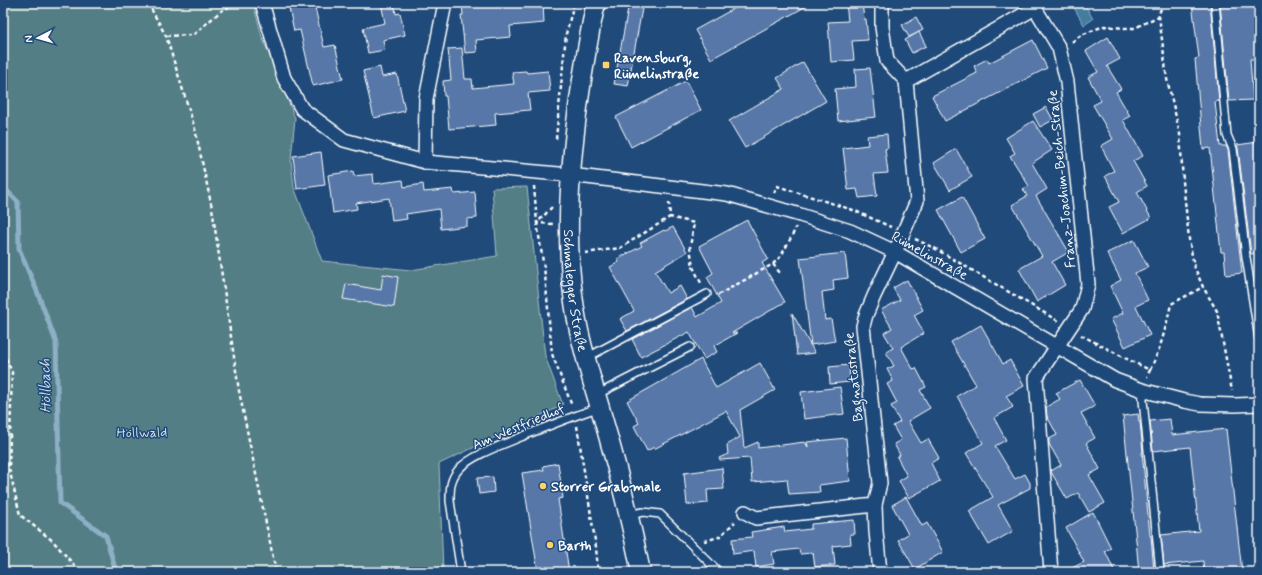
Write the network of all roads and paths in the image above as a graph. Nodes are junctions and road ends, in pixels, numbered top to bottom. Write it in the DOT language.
graph roads {
  1 [pos="148,3"];
  2 [pos="237,3"];
  3 [pos="262,3"];
  4 [pos="445,3"];
  5 [pos="574,3"];
  6 [pos="596,3"];
  7 [pos="882,3"];
  8 [pos="1215,3"];
  9 [pos="1164,4"];
  10 [pos="1035,6"];
  11 [pos="1159,16"];
  12 [pos="166,36"];
  13 [pos="1059,48"];
  14 [pos="906,81"];
  15 [pos="555,141"];
  16 [pos="425,162"];
  17 [pos="533,172"];
  18 [pos="570,175"];
  19 [pos="669,187"];
  20 [pos="554,205"];
  21 [pos="767,205"];
  22 [pos="800,215"];
  23 [pos="670,217"];
  24 [pos="537,223"];
  25 [pos="904,233"];
  26 [pos="895,252"];
  27 [pos="585,254"];
  28 [pos="772,264"];
  29 [pos="780,273"];
  30 [pos="3,279"];
  31 [pos="1203,287"];
  32 [pos="3,290"];
  33 [pos="707,294"];
  34 [pos="1070,328"];
  35 [pos="1259,339"];
  36 [pos="690,347"];
  37 [pos="1057,347"];
  38 [pos="3,352"];
  39 [pos="585,359"];
  40 [pos="1150,370"];
  41 [pos="1142,390"];
  42 [pos="598,401"];
  43 [pos="1258,403"];
  44 [pos="1235,405"];
  45 [pos="576,415"];
  46 [pos="875,505"];
  47 [pos="745,512"];
  48 [pos="629,514"];
  49 [pos="692,544"];
  50 [pos="717,570"];
  51 [pos="1160,571"];
  52 [pos="80,572"];
  53 [pos="276,572"];
  54 [pos="461,572"];
  55 [pos="598,572"];
  56 [pos="641,572"];
  57 [pos="880,572"];
  58 [pos="1051,572"];
  1 -- 12 [label="path"];
  2 -- 12 [label="path"];
  3 -- 16 [label="street, Rümelinstraße"];
  4 -- 16 [label="street"];
  5 -- 15 [label="path"];
  6 -- 18 [label="street, Schmalegger Straße"];
  7 -- 14 [label="street"];
  8 -- 35 [label="lane"];
  9 -- 11 [label="path"];
  10 -- 13 [label="street, Franz-Joachim-Beich-Straße"];
  10 -- 14 [label="street, Franz-Joachim-Beich-Straße"];
  11 -- 13 [label="path"];
  11 -- 31 [label="path"];
  12 -- 53 [label="path"];
  13 -- 34 [label="street, Franz-Joachim-Beich-Straße"];
  14 -- 25 [label="street"];
  16 -- 17 [label="street, Rümelinstraße"];
  17 -- 18 [label="street, Rümelinstraße"];
  17 -- 24 [label="path"];
  18 -- 19 [label="street, Rümelinstraße"];
  18 -- 39 [label="street, Schmalegger Straße"];
  19 -- 21 [label="street, Rümelinstraße"];
  19 -- 23 [label="path"];
  20 -- 24 [label="path"];
  21 -- 22 [label="street, Rümelinstraße"];
  21 -- 25 [label="path"];
  22 -- 26 [label="street, Rümelinstraße"];
  22 -- 28 [label="path"];
  23 -- 27 [label="path"];
  23 -- 33 [label="path"];
  24 -- 45 [label="path"];
  25 -- 26 [label="street"];
  25 -- 34 [label="path"];
  26 -- 37 [label="street, Rümelinstraße"];
  26 -- 46 [label="street, Bagnatostraße"];
  28 -- 29 [label="path"];
  28 -- 33 [label="path"];
  30 -- 32 [label="path"];
  31 -- 40 [label="path"];
  31 -- 44 [label="path"];
  33 -- 39 [label="lane"];
  34 -- 37 [label="street, Franz-Joachim-Beich-Straße"];
  34 -- 40 [label="path"];
  36 -- 42 [label="lane, Am Westfriedhof"];
  37 -- 41 [label="street, Rümelinstraße"];
  37 -- 58 [label="street"];
  38 -- 52 [label="path"];
  39 -- 42 [label="street, Schmalegger Straße"];
  40 -- 41 [label="path"];
  41 -- 44 [label="street, Rümelinstraße"];
  41 -- 51 [label="lane"];
  42 -- 45 [label="lane, Am Westfriedhof"];
  42 -- 48 [label="street, Schmalegger Straße"];
  43 -- 44 [label="street, Rümelinstraße"];
  45 -- 54 [label="lane, Am Westfriedhof"];
  45 -- 55 [label="path"];
  46 -- 47 [label="street"];
  46 -- 57 [label="street, Bagnatostraße"];
  47 -- 49 [label="path"];
  48 -- 49 [label="lane"];
  48 -- 56 [label="street, Schmalegger Straße"];
  49 -- 50 [label="lane"];
}
